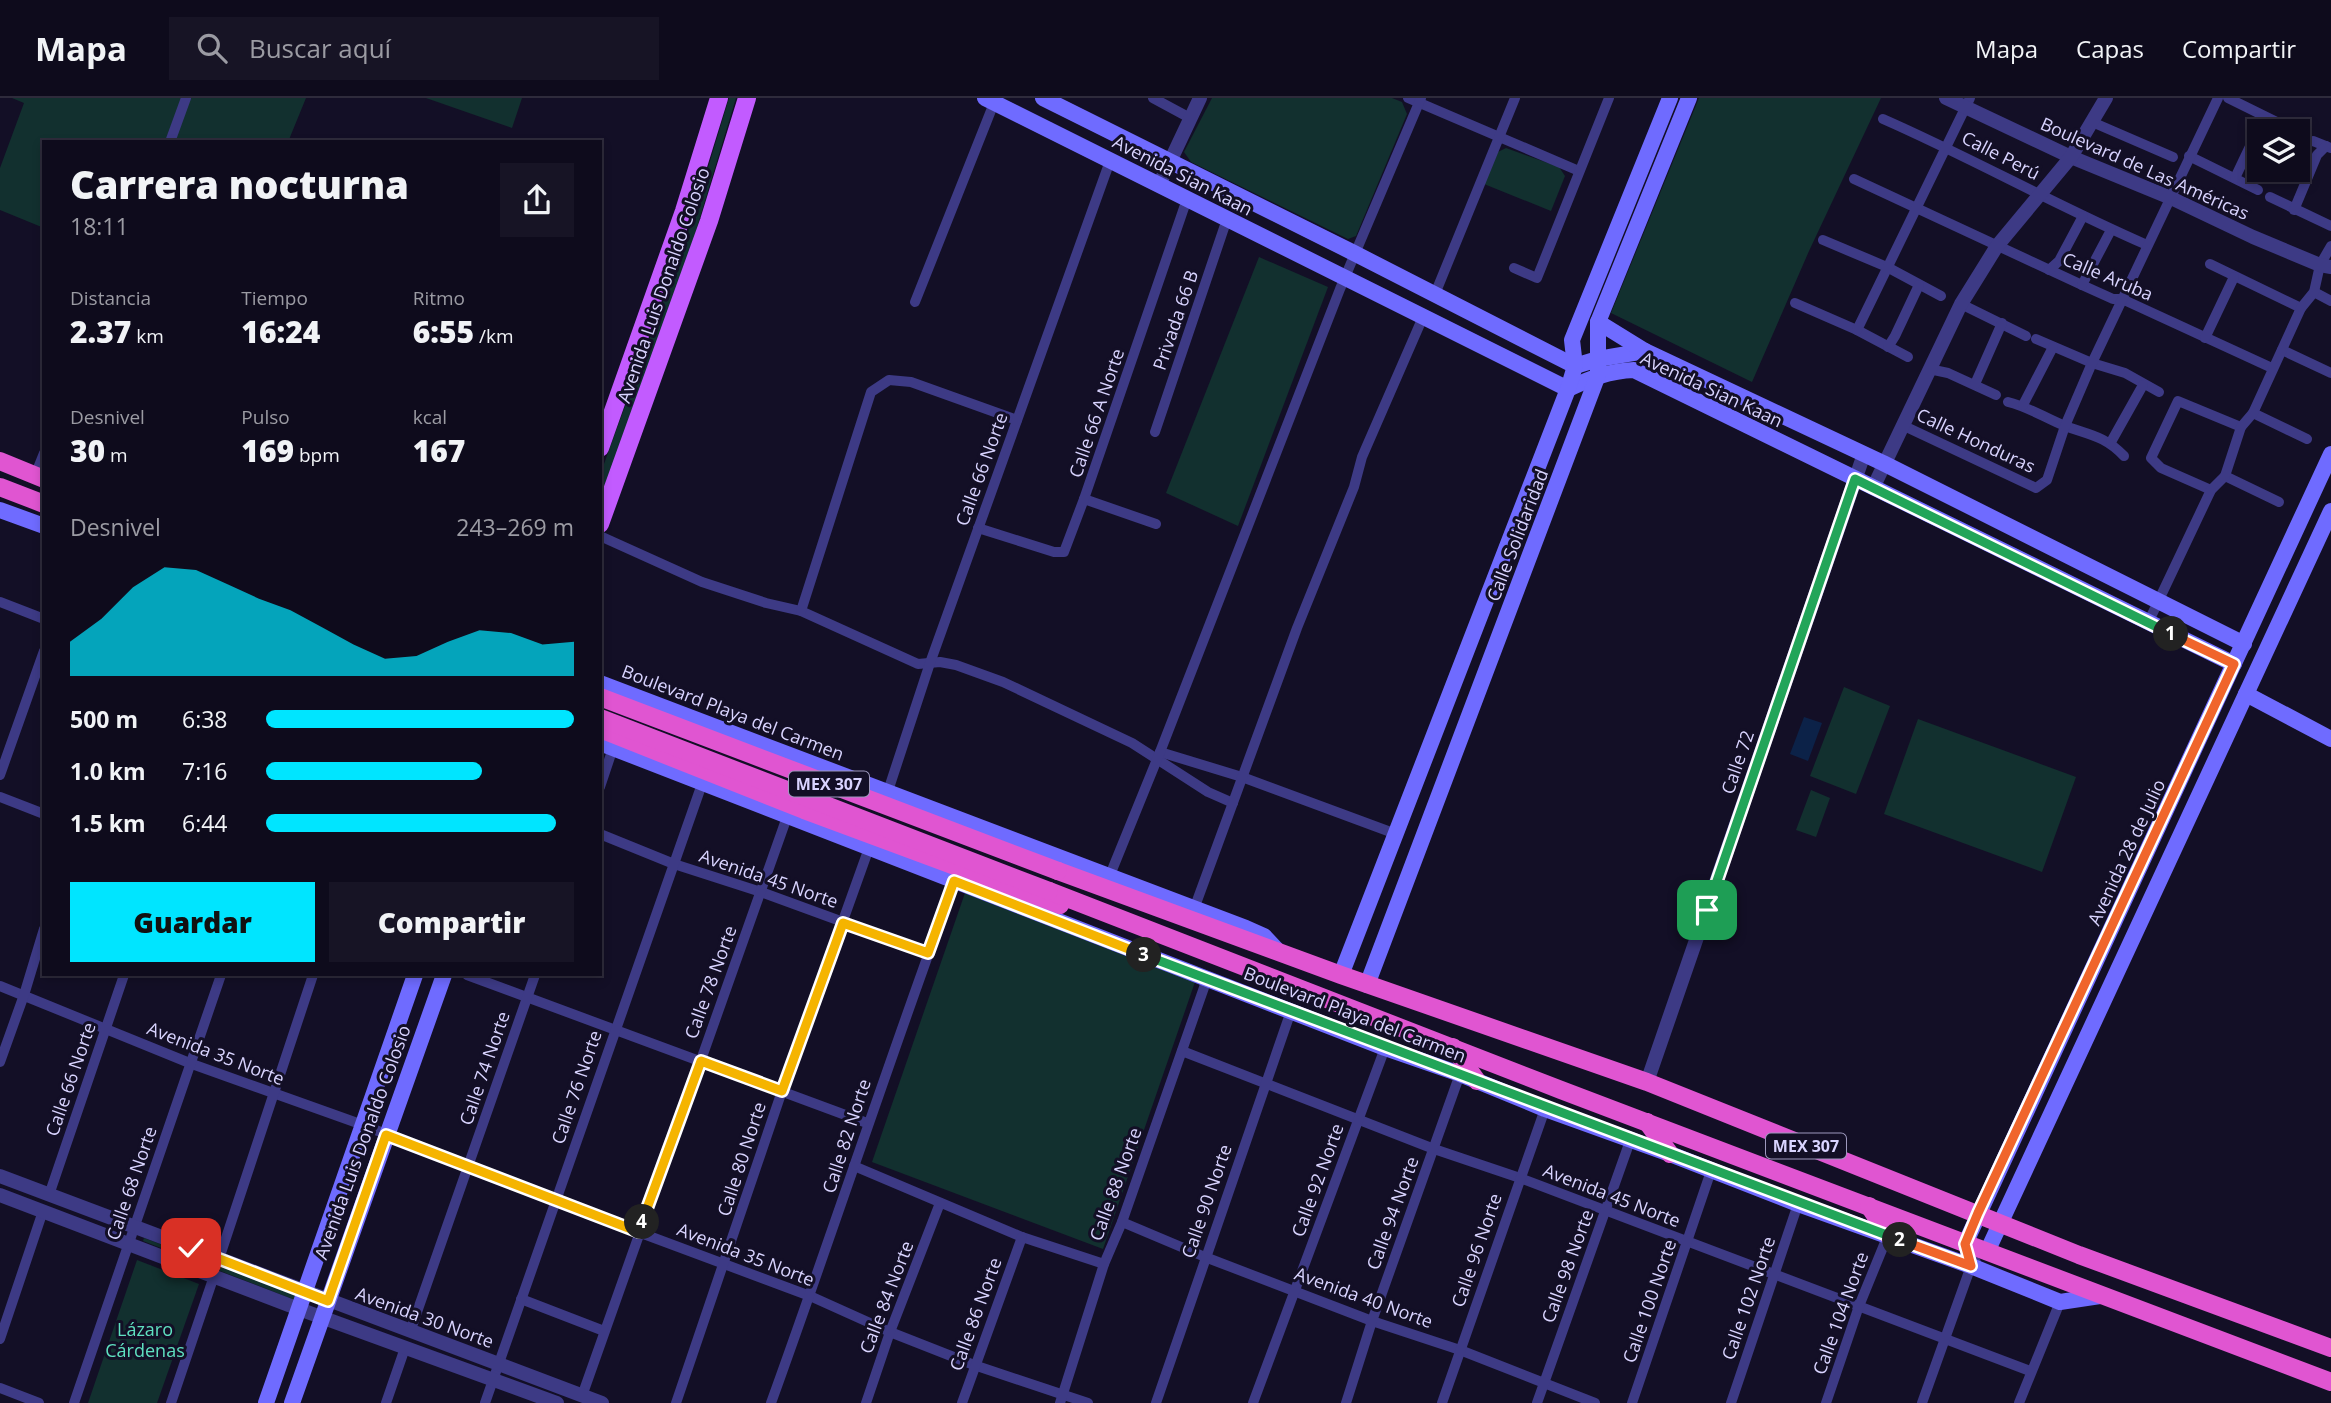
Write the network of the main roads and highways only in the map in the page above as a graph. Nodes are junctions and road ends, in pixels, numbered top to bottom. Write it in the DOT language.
graph roads {
  1 [pos="719,98"];
  2 [pos="747,98"];
  3 [pos="1043,98"];
  4 [pos="1670,98"];
  5 [pos="1689,98"];
  6 [pos="989,100"];
  7 [pos="1598,323"];
  8 [pos="1645,351"];
  9 [pos="1575,366"];
  10 [pos="1598,367"];
  11 [pos="1568,389"];
  12 [pos="602,442"];
  13 [pos="0,454"];
  14 [pos="2331,454"];
  15 [pos="0,461"];
  16 [pos="0,470"];
  17 [pos="42,473"];
  18 [pos="42,485"];
  19 [pos="0,487"];
  20 [pos="0,496"];
  21 [pos="2311,498"];
  22 [pos="42,503"];
  23 [pos="2331,503"];
  24 [pos="0,510"];
  25 [pos="42,511"];
  26 [pos="2331,511"];
  27 [pos="602,518"];
  28 [pos="42,525"];
  29 [pos="2244,644"];
  30 [pos="2234,664"];
  31 [pos="602,684"];
  32 [pos="628,693"];
  33 [pos="2246,694"];
  34 [pos="602,698"];
  35 [pos="602,719"];
  36 [pos="2331,739"];
  37 [pos="611,742"];
  38 [pos="2171,800"];
  39 [pos="2192,809"];
  40 [pos="1396,834"];
  41 [pos="1420,845"];
  42 [pos="1384,864"];
  43 [pos="1409,874"];
  44 [pos="1279,952"];
  45 [pos="1265,974"];
  46 [pos="1341,975"];
  47 [pos="415,976"];
  48 [pos="444,976"];
  49 [pos="1367,985"];
  50 [pos="1453,1047"];
  51 [pos="1469,1078"];
  52 [pos="1647,1122"];
  53 [pos="1670,1154"];
  54 [pos="1869,1206"];
  55 [pos="1978,1213"];
  56 [pos="1999,1222"];
  57 [pos="1888,1236"];
  58 [pos="1965,1244"];
  59 [pos="1987,1252"];
  60 [pos="2100,1296"];
  61 [pos="2331,1348"];
  62 [pos="2331,1382"];
  63 [pos="266,1403"];
  64 [pos="292,1403"];
  1 -- 12 [label="main road, Avenida Luis Donaldo Colosio"];
  2 -- 27 [label="main road, Avenida Luis Donaldo Colosio"];
  3 -- 9 [label="main road, Avenida Sian Kaan"];
  4 -- 9 [label="main road, Calle Solidaridad"];
  5 -- 7 [label="main road, Calle Solidaridad"];
  6 -- 11 [label="main road, Avenida Sian Kaan"];
  7 -- 8 [label="main road"];
  7 -- 10 [label="main road, Calle Solidaridad"];
  8 -- 10 [label="main road, Avenida Sian Kaan"];
  8 -- 29 [label="main road, Avenida Sian Kaan"];
  9 -- 10 [label="main road, Avenida Sian Kaan"];
  9 -- 11 [label="main road, Calle Solidaridad"];
  10 -- 11 [label="main road, Avenida Sian Kaan"];
  10 -- 30 [label="main road, Avenida Sian Kaan"];
  10 -- 41 [label="main road, Calle Solidaridad"];
  11 -- 40 [label="main road, Calle Solidaridad"];
  13 -- 17 [label="main road"];
  14 -- 21 [label="main road, Avenida 28 de Julio"];
  15 -- 17 [label="highway"];
  16 -- 18 [label="highway"];
  19 -- 22 [label="highway"];
  20 -- 25 [label="highway"];
  21 -- 23 [label="main road"];
  21 -- 29 [label="main road, Avenida 28 de Julio"];
  24 -- 28 [label="main road"];
  26 -- 33 [label="main road"];
  29 -- 30 [label="main road, Avenida 28 de Julio"];
  30 -- 38 [label="main road, Avenida 28 de Julio"];
  31 -- 32 [label="main road, Boulevard Playa del Carmen"];
  32 -- 37 [label="main road"];
  32 -- 44 [label="main road, Boulevard Playa del Carmen"];
  33 -- 36 [label="main road"];
  33 -- 39 [label="main road"];
  34 -- 44 [label="highway, MEX 307, bridge"];
  35 -- 45 [label="highway, MEX 307, bridge"];
  37 -- 45 [label="highway"];
  37 -- 51 [label="main road, Boulevard Playa del Carmen"];
  38 -- 39 [label="main road"];
  38 -- 55 [label="main road, Avenida 28 de Julio"];
  39 -- 56 [label="main road"];
  40 -- 41 [label="main road"];
  40 -- 42 [label="main road, Calle Solidaridad"];
  41 -- 43 [label="main road, Calle Solidaridad"];
  42 -- 43 [label="main road"];
  42 -- 46 [label="main road, Calle Solidaridad"];
  43 -- 49 [label="main road, Calle Solidaridad"];
  44 -- 46 [label="highway, MEX 307"];
  45 -- 50 [label="highway, MEX 307"];
  46 -- 49 [label="highway, MEX 307"];
  47 -- 63 [label="main road, Avenida Luis Donaldo Colosio"];
  48 -- 64 [label="main road, Avenida Luis Donaldo Colosio"];
  49 -- 55 [label="highway, MEX 307"];
  50 -- 51 [label="highway"];
  50 -- 52 [label="highway, MEX 307"];
  51 -- 53 [label="main road, Boulevard Playa del Carmen"];
  52 -- 53 [label="highway"];
  52 -- 54 [label="highway, MEX 307"];
  53 -- 57 [label="main road, Boulevard Playa del Carmen"];
  54 -- 57 [label="highway"];
  54 -- 58 [label="highway, MEX 307"];
  55 -- 56 [label="highway, MEX 307"];
  55 -- 58 [label="main road, Avenida 28 de Julio"];
  56 -- 59 [label="main road"];
  56 -- 61 [label="highway, MEX 307"];
  57 -- 60 [label="main road, Boulevard Playa del Carmen"];
  58 -- 59 [label="highway, MEX 307"];
  59 -- 60 [label="highway, MEX 307"];
  60 -- 62 [label="highway, MEX 307"];
}
